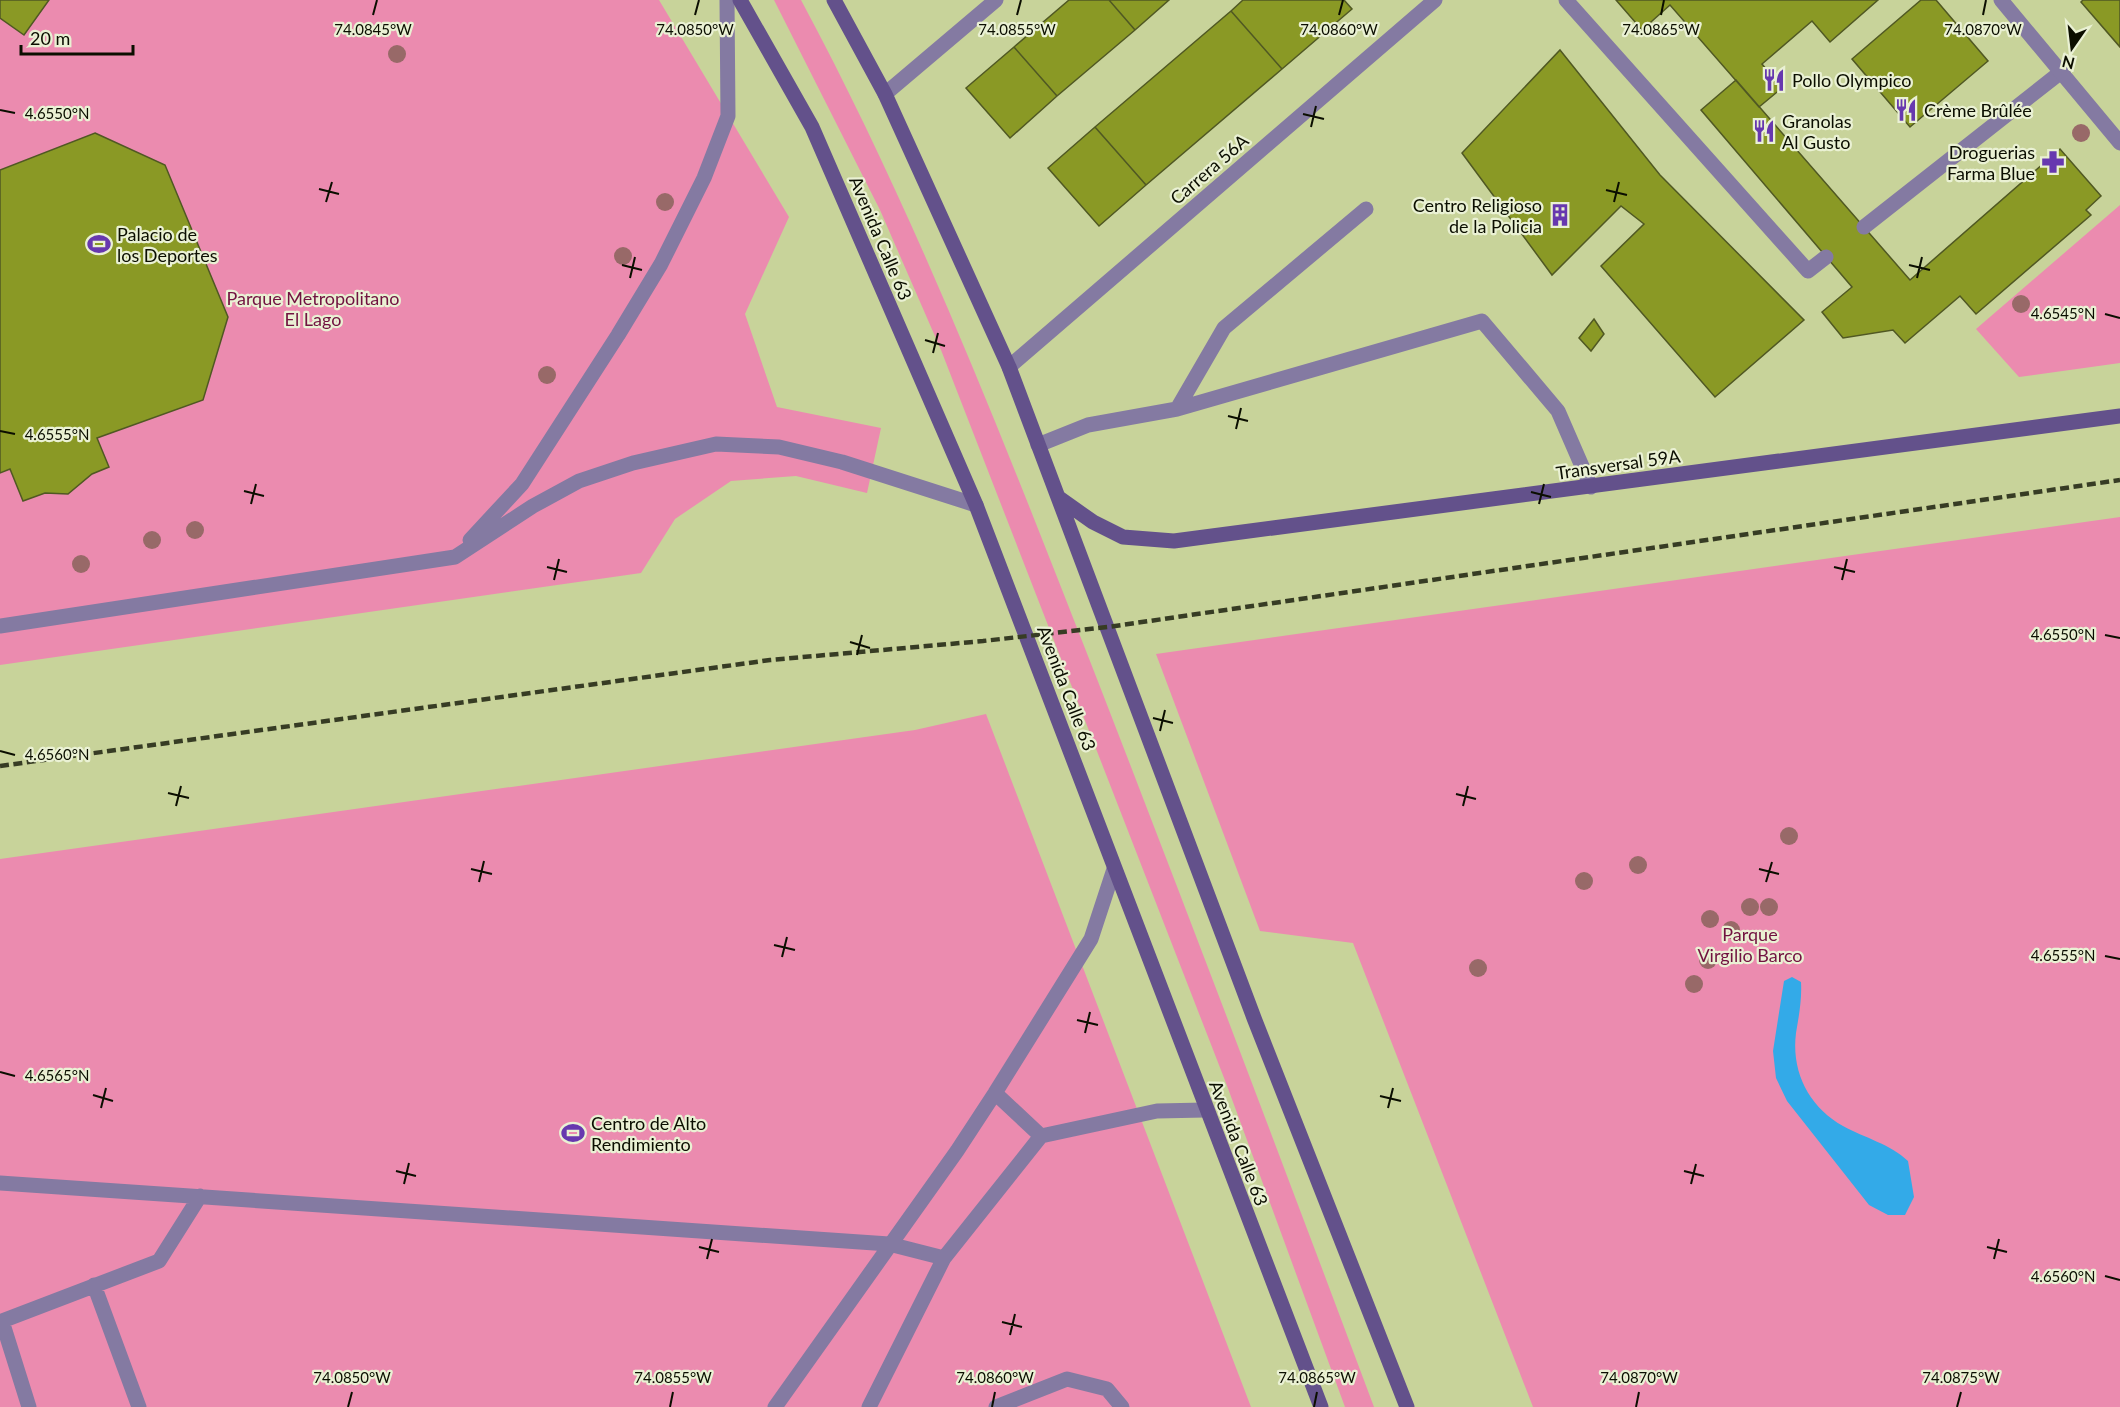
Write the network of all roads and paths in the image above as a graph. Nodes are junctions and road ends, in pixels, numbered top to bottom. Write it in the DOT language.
graph roads {
  1 [pos="727,0"];
  2 [pos="740,0"];
  3 [pos="834,0"];
  4 [pos="996,0"];
  5 [pos="1435,0"];
  6 [pos="1566,0"];
  7 [pos="2001,0"];
  8 [pos="2061,72"];
  9 [pos="885,94"];
  10 [pos="2120,143"];
  11 [pos="1366,209"];
  12 [pos="1864,227"];
  13 [pos="1826,257"];
  14 [pos="1009,367"];
  15 [pos="1177,409"];
  16 [pos="2120,416"];
  17 [pos="1038,445"];
  18 [pos="1591,487"];
  19 [pos="1059,498"];
  20 [pos="976,505"];
  21 [pos="455,557"];
  22 [pos="0,626"];
  23 [pos="1114,869"];
  24 [pos="995,1093"];
  25 [pos="1205,1110"];
  26 [pos="1041,1136"];
  27 [pos="0,1183"];
  28 [pos="200,1196"];
  29 [pos="889,1244"];
  30 [pos="945,1258"];
  31 [pos="94,1285"];
  32 [pos="29,1407"];
  33 [pos="139,1407"];
  34 [pos="775,1407"];
  35 [pos="869,1407"];
  36 [pos="996,1407"];
  37 [pos="1122,1407"];
  38 [pos="1321,1407"];
  39 [pos="1407,1407"];
  1 -- 21 [label="street"];
  2 -- 20 [label="main road, Avenida Calle 63"];
  3 -- 9 [label="main road"];
  4 -- 9 [label="street"];
  5 -- 14 [label="street, Carrera 56A"];
  6 -- 13 [label="street"];
  7 -- 8 [label="street"];
  8 -- 10 [label="street"];
  8 -- 12 [label="street"];
  9 -- 14 [label="main road"];
  11 -- 15 [label="street"];
  14 -- 17 [label="main road"];
  15 -- 17 [label="street"];
  15 -- 18 [label="street"];
  16 -- 18 [label="main road, Transversal 59A"];
  17 -- 19 [label="main road"];
  18 -- 19 [label="main road, Transversal 59A"];
  19 -- 39 [label="main road"];
  20 -- 21 [label="street"];
  20 -- 23 [label="main road, Avenida Calle 63"];
  21 -- 22 [label="street"];
  23 -- 24 [label="street"];
  23 -- 25 [label="main road, Avenida Calle 63"];
  24 -- 26 [label="street"];
  24 -- 29 [label="street"];
  25 -- 26 [label="street"];
  25 -- 38 [label="main road, Avenida Calle 63"];
  26 -- 30 [label="street"];
  27 -- 28 [label="street"];
  28 -- 29 [label="street"];
  28 -- 31 [label="street"];
  29 -- 30 [label="street"];
  29 -- 34 [label="street"];
  30 -- 35 [label="street"];
  31 -- 32 [label="street"];
  31 -- 33 [label="street"];
  36 -- 37 [label="street"];
}
